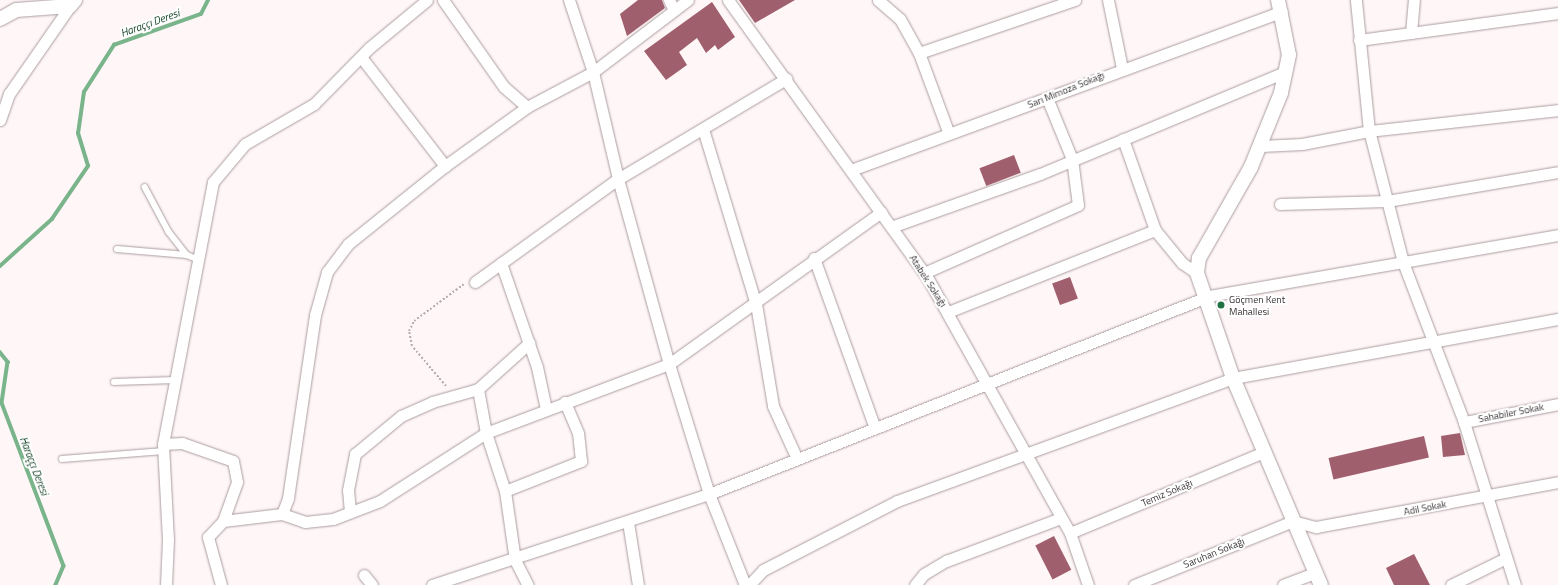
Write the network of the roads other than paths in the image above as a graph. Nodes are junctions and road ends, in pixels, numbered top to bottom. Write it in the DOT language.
graph roads {
  1 [pos="427,0"];
  2 [pos="443,0"];
  3 [pos="569,0"];
  4 [pos="688,0"];
  5 [pos="728,0"];
  6 [pos="878,0"];
  7 [pos="1075,0"];
  8 [pos="1108,0"];
  9 [pos="1356,0"];
  10 [pos="1414,0"];
  11 [pos="73,3"];
  12 [pos="672,5"];
  13 [pos="1280,6"];
  14 [pos="1558,13"];
  15 [pos="0,19"];
  16 [pos="1411,33"];
  17 [pos="1359,40"];
  18 [pos="919,53"];
  19 [pos="361,56"];
  20 [pos="1122,68"];
  21 [pos="593,72"];
  22 [pos="1285,72"];
  23 [pos="786,79"];
  24 [pos="1047,98"];
  25 [pos="527,107"];
  26 [pos="1558,110"];
  27 [pos="0,120"];
  28 [pos="703,129"];
  29 [pos="1369,131"];
  30 [pos="949,134"];
  31 [pos="1123,139"];
  32 [pos="1261,146"];
  33 [pos="1072,160"];
  34 [pos="445,166"];
  35 [pos="851,170"];
  36 [pos="1558,172"];
  37 [pos="618,179"];
  38 [pos="145,187"];
  39 [pos="1387,200"];
  40 [pos="1280,204"];
  41 [pos="881,212"];
  42 [pos="891,227"];
  43 [pos="1155,230"];
  44 [pos="1558,235"];
  45 [pos="117,249"];
  46 [pos="192,257"];
  47 [pos="814,258"];
  48 [pos="1402,262"];
  49 [pos="501,263"];
  50 [pos="924,273"];
  51 [pos="1197,273"];
  52 [pos="475,282"];
  53 [pos="1204,298"];
  54 [pos="756,304"];
  55 [pos="948,312"];
  56 [pos="1558,319"];
  57 [pos="1430,339"];
  58 [pos="529,343"];
  59 [pos="669,364"];
  60 [pos="1232,378"];
  61 [pos="175,380"];
  62 [pos="114,382"];
  63 [pos="988,385"];
  64 [pos="478,389"];
  65 [pos="565,402"];
  66 [pos="1558,404"];
  67 [pos="546,409"];
  68 [pos="1464,422"];
  69 [pos="875,428"];
  70 [pos="486,433"];
  71 [pos="163,448"];
  72 [pos="1264,452"];
  73 [pos="1026,455"];
  74 [pos="62,459"];
  75 [pos="797,459"];
  76 [pos="1558,482"];
  77 [pos="505,491"];
  78 [pos="709,494"];
  79 [pos="1489,495"];
  80 [pos="350,512"];
  81 [pos="282,514"];
  82 [pos="1061,518"];
  83 [pos="224,521"];
  84 [pos="1293,521"];
  85 [pos="628,522"];
  86 [pos="1070,533"];
  87 [pos="1506,558"];
  88 [pos="515,560"];
  89 [pos="364,575"];
  90 [pos="1318,579"];
  91 [pos="166,585"];
  92 [pos="221,585"];
  93 [pos="372,585"];
  94 [pos="432,585"];
  95 [pos="528,585"];
  96 [pos="638,585"];
  97 [pos="745,585"];
  98 [pos="749,585"];
  99 [pos="916,585"];
  100 [pos="1088,585"];
  101 [pos="1134,585"];
  102 [pos="1283,585"];
  103 [pos="1451,585"];
  104 [pos="1515,585"];
  1 -- 19 [label="street"];
  2 -- 25 [label="street"];
  3 -- 21 [label="street"];
  4 -- 12 [label="street"];
  5 -- 23 [label="street, Atabek Sokağı"];
  6 -- 18 [label="street"];
  7 -- 18 [label="street"];
  8 -- 20 [label="street"];
  9 -- 17 [label="street"];
  10 -- 16 [label="street"];
  11 -- 15 [label="street"];
  11 -- 27 [label="street"];
  12 -- 21 [label="street"];
  13 -- 20 [label="street, Sarı Mimoza Sokağı"];
  13 -- 22 [label="street"];
  14 -- 16 [label="street"];
  16 -- 17 [label="street"];
  17 -- 29 [label="street"];
  18 -- 30 [label="street"];
  19 -- 34 [label="street"];
  19 -- 46 [label="street"];
  20 -- 24 [label="street, Sarı Mimoza Sokağı"];
  21 -- 25 [label="street"];
  21 -- 37 [label="street"];
  22 -- 31 [label="street"];
  22 -- 32 [label="street"];
  23 -- 28 [label="street"];
  23 -- 35 [label="street, Atabek Sokağı"];
  24 -- 30 [label="street, Sarı Mimoza Sokağı"];
  24 -- 33 [label="street"];
  25 -- 34 [label="street"];
  26 -- 29 [label="street"];
  28 -- 37 [label="street"];
  28 -- 54 [label="street"];
  29 -- 32 [label="street"];
  29 -- 39 [label="street"];
  30 -- 35 [label="street, Sarı Mimoza Sokağı"];
  31 -- 33 [label="street"];
  31 -- 43 [label="street"];
  32 -- 51 [label="street"];
  33 -- 42 [label="street"];
  33 -- 50 [label="street"];
  34 -- 81 [label="street"];
  35 -- 41 [label="street, Atabek Sokağı"];
  36 -- 39 [label="street"];
  37 -- 49 [label="street"];
  37 -- 59 [label="street"];
  38 -- 46 [label="lane"];
  39 -- 40 [label="street"];
  39 -- 48 [label="street"];
  41 -- 42 [label="street, Atabek Sokağı"];
  41 -- 47 [label="street"];
  42 -- 50 [label="street, Atabek Sokağı"];
  43 -- 51 [label="street"];
  43 -- 55 [label="street"];
  44 -- 48 [label="street"];
  45 -- 46 [label="lane"];
  46 -- 61 [label="street"];
  47 -- 54 [label="street"];
  47 -- 69 [label="street"];
  48 -- 53 [label="street"];
  48 -- 57 [label="street"];
  49 -- 52 [label="street"];
  49 -- 58 [label="street"];
  50 -- 55 [label="street, Atabek Sokağı"];
  51 -- 53 [label="street"];
  53 -- 60 [label="street"];
  53 -- 63 [label="street"];
  54 -- 59 [label="street"];
  54 -- 75 [label="street"];
  55 -- 63 [label="street, Atabek Sokağı"];
  56 -- 57 [label="street"];
  57 -- 60 [label="street"];
  57 -- 68 [label="street"];
  58 -- 64 [label="street"];
  58 -- 67 [label="street"];
  59 -- 65 [label="street"];
  59 -- 78 [label="street"];
  60 -- 72 [label="street"];
  60 -- 73 [label="street"];
  61 -- 62 [label="lane"];
  61 -- 71 [label="street"];
  63 -- 69 [label="street"];
  63 -- 73 [label="street, Atabek Sokağı"];
  64 -- 70 [label="street"];
  64 -- 80 [label="street"];
  65 -- 67 [label="street"];
  65 -- 77 [label="street"];
  66 -- 68 [label="street, Sahabiler Sokak"];
  67 -- 70 [label="street"];
  68 -- 79 [label="street"];
  69 -- 75 [label="street"];
  70 -- 77 [label="street"];
  70 -- 80 [label="street"];
  71 -- 74 [label="lane"];
  71 -- 83 [label="street"];
  71 -- 91 [label="street"];
  72 -- 84 [label="street"];
  72 -- 86 [label="street, Temiz Sokağı"];
  73 -- 82 [label="street, Atabek Sokağı"];
  73 -- 98 [label="street"];
  75 -- 78 [label="street"];
  76 -- 79 [label="street, Adil Sokak"];
  77 -- 88 [label="street"];
  78 -- 85 [label="street"];
  78 -- 97 [label="street"];
  79 -- 84 [label="street, Adil Sokak"];
  79 -- 87 [label="street"];
  80 -- 81 [label="street"];
  81 -- 83 [label="street"];
  82 -- 86 [label="street, Atabek Sokağı"];
  82 -- 99 [label="street"];
  83 -- 92 [label="street"];
  84 -- 90 [label="street"];
  84 -- 101 [label="street, Saruhan Sokağı"];
  85 -- 88 [label="street"];
  85 -- 96 [label="street"];
  86 -- 100 [label="street, Atabek Sokağı"];
  87 -- 103 [label="street"];
  87 -- 104 [label="street"];
  88 -- 94 [label="street"];
  88 -- 95 [label="street"];
  89 -- 93 [label="street"];
  90 -- 102 [label="street"];
}
